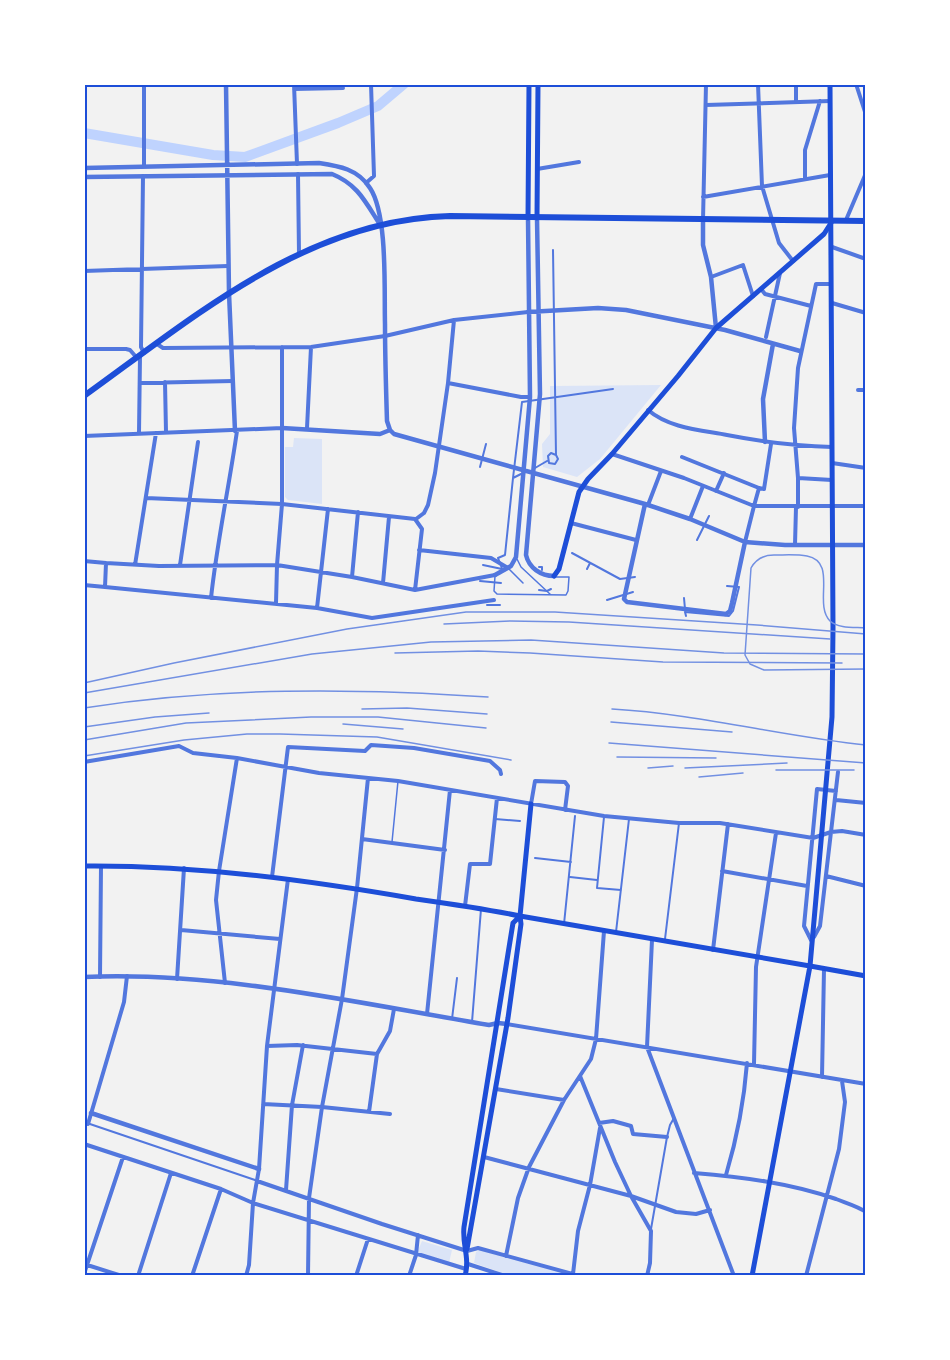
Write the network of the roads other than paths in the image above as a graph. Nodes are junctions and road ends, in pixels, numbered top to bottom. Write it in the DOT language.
graph roads {
  1 [pos="144,84"];
  2 [pos="226,84"];
  3 [pos="371,84"];
  4 [pos="529,84"];
  5 [pos="538,84"];
  6 [pos="706,84"];
  7 [pos="759,84"];
  8 [pos="796,84"];
  9 [pos="830,84"];
  10 [pos="856,84"];
  11 [pos="294,86"];
  12 [pos="343,88"];
  13 [pos="820,101"];
  14 [pos="830,101"];
  15 [pos="796,102"];
  16 [pos="759,103"];
  17 [pos="706,105"];
  18 [pos="865,106"];
  19 [pos="866,115"];
  20 [pos="228,162"];
  21 [pos="579,162"];
  22 [pos="297,164"];
  23 [pos="144,166"];
  24 [pos="84,168"];
  25 [pos="537,169"];
  26 [pos="298,173"];
  27 [pos="866,173"];
  28 [pos="228,174"];
  29 [pos="831,175"];
  30 [pos="143,176"];
  31 [pos="84,177"];
  32 [pos="805,179"];
  33 [pos="366,183"];
  34 [pos="762,186"];
  35 [pos="703,197"];
  36 [pos="528,218"];
  37 [pos="537,218"];
  38 [pos="702,220"];
  39 [pos="773,221"];
  40 [pos="832,221"];
  41 [pos="845,221"];
  42 [pos="866,221"];
  43 [pos="380,225"];
  44 [pos="832,247"];
  45 [pos="553,250"];
  46 [pos="299,254"];
  47 [pos="866,259"];
  48 [pos="793,261"];
  49 [pos="228,266"];
  50 [pos="143,269"];
  51 [pos="84,271"];
  52 [pos="780,272"];
  53 [pos="711,277"];
  54 [pos="832,284"];
  55 [pos="761,289"];
  56 [pos="229,293"];
  57 [pos="753,296"];
  58 [pos="776,297"];
  59 [pos="832,303"];
  60 [pos="811,306"];
  61 [pos="538,311"];
  62 [pos="528,312"];
  63 [pos="866,313"];
  64 [pos="454,320"];
  65 [pos="716,328"];
  66 [pos="385,336"];
  67 [pos="766,337"];
  68 [pos="157,344"];
  69 [pos="773,344"];
  70 [pos="282,347"];
  71 [pos="311,347"];
  72 [pos="84,349"];
  73 [pos="232,349"];
  74 [pos="800,351"];
  75 [pos="140,356"];
  76 [pos="233,381"];
  77 [pos="165,382"];
  78 [pos="141,383"];
  79 [pos="448,383"];
  80 [pos="613,389"];
  81 [pos="858,390"];
  82 [pos="866,390"];
  83 [pos="84,396"];
  84 [pos="530,397"];
  85 [pos="556,397"];
  86 [pos="648,410"];
  87 [pos="282,428"];
  88 [pos="307,428"];
  89 [pos="390,430"];
  90 [pos="236,431"];
  91 [pos="166,432"];
  92 [pos="139,433"];
  93 [pos="156,433"];
  94 [pos="84,436"];
  95 [pos="198,442"];
  96 [pos="765,442"];
  97 [pos="486,444"];
  98 [pos="771,444"];
  99 [pos="796,446"];
  100 [pos="439,447"];
  101 [pos="832,447"];
  102 [pos="556,454"];
  103 [pos="612,454"];
  104 [pos="682,457"];
  105 [pos="547,461"];
  106 [pos="832,463"];
  107 [pos="480,467"];
  108 [pos="866,468"];
  109 [pos="524,469"];
  110 [pos="661,471"];
  111 [pos="534,472"];
  112 [pos="723,473"];
  113 [pos="513,478"];
  114 [pos="798,478"];
  115 [pos="832,480"];
  116 [pos="703,486"];
  117 [pos="759,488"];
  118 [pos="581,489"];
  119 [pos="716,491"];
  120 [pos="146,498"];
  121 [pos="189,499"];
  122 [pos="227,500"];
  123 [pos="282,504"];
  124 [pos="646,504"];
  125 [pos="754,506"];
  126 [pos="866,506"];
  127 [pos="797,507"];
  128 [pos="832,507"];
  129 [pos="328,509"];
  130 [pos="358,512"];
  131 [pos="709,516"];
  132 [pos="389,517"];
  133 [pos="416,519"];
  134 [pos="690,519"];
  135 [pos="571,523"];
  136 [pos="636,540"];
  137 [pos="697,540"];
  138 [pos="745,542"];
  139 [pos="795,545"];
  140 [pos="833,545"];
  141 [pos="866,545"];
  142 [pos="419,550"];
  143 [pos="572,553"];
  144 [pos="516,557"];
  145 [pos="84,561"];
  146 [pos="106,563"];
  147 [pos="590,563"];
  148 [pos="135,565"];
  149 [pos="277,565"];
  150 [pos="483,565"];
  151 [pos="180,566"];
  152 [pos="214,566"];
  153 [pos="539,567"];
  154 [pos="587,568"];
  155 [pos="504,569"];
  156 [pos="542,570"];
  157 [pos="322,572"];
  158 [pos="495,575"];
  159 [pos="554,576"];
  160 [pos="352,577"];
  161 [pos="635,578"];
  162 [pos="480,581"];
  163 [pos="382,583"];
  164 [pos="501,583"];
  165 [pos="523,583"];
  166 [pos="84,585"];
  167 [pos="727,586"];
  168 [pos="105,587"];
  169 [pos="415,590"];
  170 [pos="539,590"];
  171 [pos="549,590"];
  172 [pos="633,592"];
  173 [pos="551,595"];
  174 [pos="211,598"];
  175 [pos="684,598"];
  176 [pos="494,600"];
  177 [pos="607,600"];
  178 [pos="276,603"];
  179 [pos="487,605"];
  180 [pos="500,605"];
  181 [pos="317,608"];
  182 [pos="685,612"];
  183 [pos="686,616"];
  184 [pos="237,758"];
  185 [pos="84,762"];
  186 [pos="285,768"];
  187 [pos="838,772"];
  188 [pos="501,774"];
  189 [pos="368,778"];
  190 [pos="398,781"];
  191 [pos="450,790"];
  192 [pos="836,791"];
  193 [pos="498,798"];
  194 [pos="836,800"];
  195 [pos="866,803"];
  196 [pos="531,804"];
  197 [pos="565,810"];
  198 [pos="575,816"];
  199 [pos="604,816"];
  200 [pos="495,819"];
  201 [pos="629,819"];
  202 [pos="520,821"];
  203 [pos="679,823"];
  204 [pos="728,824"];
  205 [pos="776,832"];
  206 [pos="831,832"];
  207 [pos="866,835"];
  208 [pos="813,838"];
  209 [pos="362,839"];
  210 [pos="392,843"];
  211 [pos="445,850"];
  212 [pos="535,858"];
  213 [pos="571,862"];
  214 [pos="84,866"];
  215 [pos="101,866"];
  216 [pos="184,868"];
  217 [pos="219,871"];
  218 [pos="722,871"];
  219 [pos="826,876"];
  220 [pos="272,877"];
  221 [pos="570,877"];
  222 [pos="288,878"];
  223 [pos="597,880"];
  224 [pos="769,880"];
  225 [pos="807,886"];
  226 [pos="866,886"];
  227 [pos="357,888"];
  228 [pos="621,890"];
  229 [pos="439,902"];
  230 [pos="465,906"];
  231 [pos="482,909"];
  232 [pos="520,916"];
  233 [pos="564,924"];
  234 [pos="181,930"];
  235 [pos="603,931"];
  236 [pos="219,932"];
  237 [pos="616,933"];
  238 [pos="280,939"];
  239 [pos="652,940"];
  240 [pos="812,940"];
  241 [pos="665,942"];
  242 [pos="713,950"];
  243 [pos="757,958"];
  244 [pos="810,966"];
  245 [pos="824,969"];
  246 [pos="127,976"];
  247 [pos="866,976"];
  248 [pos="84,977"];
  249 [pos="100,977"];
  250 [pos="458,978"];
  251 [pos="177,979"];
  252 [pos="225,984"];
  253 [pos="273,990"];
  254 [pos="342,999"];
  255 [pos="394,1009"];
  256 [pos="427,1014"];
  257 [pos="452,1019"];
  258 [pos="472,1022"];
  259 [pos="498,1023"];
  260 [pos="507,1024"];
  261 [pos="596,1039"];
  262 [pos="303,1045"];
  263 [pos="267,1046"];
  264 [pos="647,1047"];
  265 [pos="333,1048"];
  266 [pos="376,1054"];
  267 [pos="747,1063"];
  268 [pos="754,1064"];
  269 [pos="790,1071"];
  270 [pos="580,1076"];
  271 [pos="822,1077"];
  272 [pos="842,1081"];
  273 [pos="866,1084"];
  274 [pos="496,1089"];
  275 [pos="564,1100"];
  276 [pos="262,1104"];
  277 [pos="291,1105"];
  278 [pos="322,1107"];
  279 [pos="369,1112"];
  280 [pos="91,1113"];
  281 [pos="390,1114"];
  282 [pos="674,1118"];
  283 [pos="86,1123"];
  284 [pos="599,1125"];
  285 [pos="667,1137"];
  286 [pos="84,1144"];
  287 [pos="483,1156"];
  288 [pos="123,1157"];
  289 [pos="529,1167"];
  290 [pos="259,1169"];
  291 [pos="171,1173"];
  292 [pos="694,1173"];
  293 [pos="726,1175"];
  294 [pos="256,1180"];
  295 [pos="770,1182"];
  296 [pos="590,1185"];
  297 [pos="221,1189"];
  298 [pos="286,1190"];
  299 [pos="631,1196"];
  300 [pos="827,1196"];
  301 [pos="309,1198"];
  302 [pos="253,1203"];
  303 [pos="655,1204"];
  304 [pos="710,1210"];
  305 [pos="866,1212"];
  306 [pos="309,1220"];
  307 [pos="651,1231"];
  308 [pos="418,1235"];
  309 [pos="368,1239"];
  310 [pos="467,1251"];
  311 [pos="416,1255"];
  312 [pos="506,1256"];
  313 [pos="86,1265"];
  314 [pos="466,1270"];
  315 [pos="573,1274"];
  316 [pos="84,1275"];
  317 [pos="122,1276"];
  318 [pos="138,1276"];
  319 [pos="192,1276"];
  320 [pos="246,1276"];
  321 [pos="308,1276"];
  322 [pos="356,1276"];
  323 [pos="409,1276"];
  324 [pos="505,1276"];
  325 [pos="580,1276"];
  326 [pos="647,1276"];
  327 [pos="734,1276"];
  328 [pos="752,1276"];
  329 [pos="806,1276"];
  1 -- 23 [label="street"];
  2 -- 20 [label="street"];
  3 -- 33 [label="street"];
  4 -- 36 [label="main road"];
  5 -- 25 [label="main road"];
  6 -- 17 [label="street"];
  7 -- 16 [label="street"];
  8 -- 15 [label="street"];
  9 -- 14 [label="main road"];
  10 -- 18 [label="street"];
  11 -- 12 [label="street"];
  11 -- 22 [label="street"];
  13 -- 14 [label="street"];
  13 -- 15 [label="street"];
  13 -- 32 [label="street"];
  14 -- 29 [label="main road"];
  15 -- 16 [label="street"];
  16 -- 17 [label="street"];
  16 -- 34 [label="street"];
  17 -- 35 [label="street"];
  18 -- 19 [label="street"];
  20 -- 22 [label="street"];
  20 -- 23 [label="street"];
  20 -- 28 [label="street"];
  21 -- 25 [label="street"];
  22 -- 33 [label="street"];
  23 -- 24 [label="street"];
  25 -- 37 [label="main road"];
  26 -- 28 [label="street"];
  26 -- 43 [label="street"];
  26 -- 46 [label="street"];
  27 -- 41 [label="street"];
  28 -- 30 [label="street"];
  28 -- 49 [label="street"];
  29 -- 32 [label="street"];
  29 -- 40 [label="main road"];
  30 -- 31 [label="street"];
  30 -- 50 [label="street"];
  32 -- 34 [label="street"];
  33 -- 43 [label="street"];
  34 -- 35 [label="street"];
  34 -- 39 [label="street"];
  35 -- 38 [label="street"];
  36 -- 37 [label="highway"];
  36 -- 43 [label="highway"];
  36 -- 62 [label="street"];
  37 -- 38 [label="highway"];
  37 -- 61 [label="street"];
  38 -- 39 [label="highway"];
  38 -- 53 [label="street"];
  39 -- 40 [label="highway"];
  39 -- 48 [label="street"];
  40 -- 41 [label="highway"];
  40 -- 44 [label="main road"];
  40 -- 48 [label="main road"];
  41 -- 42 [label="highway"];
  43 -- 46 [label="highway"];
  43 -- 66 [label="street"];
  44 -- 47 [label="street"];
  44 -- 54 [label="main road"];
  45 -- 85 [label="street"];
  46 -- 56 [label="highway"];
  48 -- 52 [label="main road"];
  49 -- 50 [label="street"];
  49 -- 56 [label="street"];
  50 -- 51 [label="street"];
  50 -- 75 [label="street"];
  52 -- 55 [label="main road"];
  52 -- 58 [label="street"];
  53 -- 57 [label="street"];
  53 -- 65 [label="street"];
  54 -- 59 [label="main road"];
  54 -- 60 [label="street"];
  55 -- 57 [label="main road"];
  55 -- 58 [label="street"];
  56 -- 68 [label="highway"];
  56 -- 73 [label="street"];
  57 -- 65 [label="main road"];
  58 -- 60 [label="street"];
  58 -- 67 [label="street"];
  59 -- 63 [label="street"];
  59 -- 101 [label="main road"];
  60 -- 74 [label="street"];
  61 -- 62 [label="street"];
  61 -- 65 [label="street"];
  61 -- 111 [label="street"];
  62 -- 64 [label="street"];
  62 -- 84 [label="street"];
  64 -- 66 [label="street"];
  64 -- 79 [label="street"];
  65 -- 69 [label="street"];
  65 -- 86 [label="main road"];
  66 -- 71 [label="street"];
  66 -- 89 [label="street"];
  68 -- 73 [label="street"];
  68 -- 75 [label="highway"];
  69 -- 74 [label="street"];
  69 -- 96 [label="street"];
  70 -- 71 [label="street"];
  70 -- 73 [label="street"];
  70 -- 87 [label="street"];
  71 -- 88 [label="street"];
  72 -- 75 [label="street"];
  73 -- 76 [label="street"];
  74 -- 99 [label="street"];
  75 -- 78 [label="street"];
  75 -- 83 [label="highway"];
  76 -- 77 [label="street"];
  76 -- 90 [label="street"];
  77 -- 78 [label="street"];
  77 -- 91 [label="street"];
  78 -- 92 [label="street"];
  79 -- 84 [label="street"];
  79 -- 100 [label="street"];
  80 -- 85 [label="street"];
  81 -- 82 [label="street"];
  84 -- 109 [label="street"];
  85 -- 102 [label="street"];
  85 -- 113 [label="street"];
  86 -- 96 [label="street"];
  86 -- 103 [label="main road"];
  87 -- 88 [label="street"];
  87 -- 90 [label="street"];
  87 -- 123 [label="street"];
  88 -- 89 [label="street"];
  89 -- 100 [label="street"];
  90 -- 91 [label="street"];
  90 -- 122 [label="street"];
  91 -- 93 [label="street"];
  92 -- 93 [label="street"];
  92 -- 94 [label="street"];
  93 -- 120 [label="street"];
  95 -- 121 [label="street"];
  96 -- 98 [label="street"];
  97 -- 107 [label="street"];
  98 -- 99 [label="street"];
  98 -- 117 [label="street"];
  99 -- 101 [label="street"];
  99 -- 114 [label="street"];
  100 -- 109 [label="street"];
  100 -- 133 [label="street"];
  101 -- 106 [label="main road"];
  102 -- 105 [label="street"];
  102 -- 105 [label="street"];
  103 -- 110 [label="street"];
  103 -- 118 [label="main road"];
  104 -- 112 [label="street"];
  105 -- 113 [label="street"];
  106 -- 108 [label="street"];
  106 -- 115 [label="main road"];
  109 -- 111 [label="street"];
  109 -- 144 [label="street"];
  110 -- 116 [label="street"];
  110 -- 124 [label="street"];
  111 -- 118 [label="street"];
  111 -- 159 [label="street"];
  112 -- 117 [label="street"];
  112 -- 119 [label="street"];
  113 -- 155 [label="street"];
  114 -- 115 [label="street"];
  114 -- 127 [label="street"];
  115 -- 128 [label="main road"];
  116 -- 119 [label="street"];
  116 -- 134 [label="street"];
  117 -- 125 [label="street"];
  118 -- 124 [label="street"];
  118 -- 135 [label="main road"];
  119 -- 125 [label="street"];
  120 -- 121 [label="street"];
  120 -- 148 [label="street"];
  121 -- 122 [label="street"];
  121 -- 151 [label="street"];
  122 -- 123 [label="street"];
  122 -- 152 [label="street"];
  123 -- 129 [label="street"];
  123 -- 149 [label="street"];
  124 -- 134 [label="street"];
  124 -- 136 [label="street"];
  125 -- 127 [label="street"];
  125 -- 138 [label="street"];
  126 -- 128 [label="street"];
  127 -- 128 [label="street"];
  127 -- 139 [label="street"];
  128 -- 140 [label="main road"];
  129 -- 130 [label="street"];
  129 -- 157 [label="street"];
  130 -- 132 [label="street"];
  130 -- 160 [label="street"];
  131 -- 137 [label="street"];
  132 -- 133 [label="street"];
  132 -- 163 [label="street"];
  133 -- 142 [label="street"];
  134 -- 138 [label="street"];
  135 -- 136 [label="street"];
  135 -- 159 [label="main road"];
  136 -- 138 [label="street"];
  138 -- 139 [label="street"];
  139 -- 140 [label="street"];
  140 -- 141 [label="street"];
  140 -- 240 [label="main road"];
  142 -- 155 [label="street"];
  142 -- 169 [label="street"];
  143 -- 147 [label="street"];
  144 -- 155 [label="street"];
  144 -- 173 [label="lane"];
  145 -- 146 [label="street"];
  146 -- 148 [label="street"];
  146 -- 168 [label="street"];
  147 -- 154 [label="street"];
  147 -- 161 [label="street"];
  148 -- 151 [label="street"];
  149 -- 152 [label="street"];
  149 -- 157 [label="street"];
  149 -- 178 [label="street"];
  150 -- 155 [label="street"];
  151 -- 152 [label="street"];
  152 -- 174 [label="street"];
  153 -- 156 [label="street"];
  155 -- 158 [label="street"];
  155 -- 165 [label="lane"];
  157 -- 160 [label="street"];
  157 -- 181 [label="street"];
  158 -- 169 [label="street"];
  158 -- 173 [label="lane"];
  159 -- 173 [label="lane"];
  160 -- 163 [label="street"];
  162 -- 164 [label="street"];
  163 -- 169 [label="street"];
  166 -- 168 [label="street"];
  167 -- 182 [label="street"];
  168 -- 174 [label="street"];
  170 -- 171 [label="street"];
  172 -- 177 [label="street"];
  174 -- 178 [label="street"];
  175 -- 182 [label="street"];
  176 -- 181 [label="street"];
  178 -- 181 [label="street"];
  179 -- 180 [label="street"];
  182 -- 183 [label="street"];
  184 -- 185 [label="street"];
  184 -- 186 [label="street"];
  184 -- 217 [label="street"];
  186 -- 188 [label="street"];
  186 -- 189 [label="street"];
  186 -- 220 [label="street"];
  187 -- 192 [label="street"];
  189 -- 190 [label="street"];
  189 -- 209 [label="street"];
  190 -- 191 [label="street"];
  190 -- 210 [label="lane"];
  191 -- 193 [label="street"];
  191 -- 211 [label="street"];
  192 -- 194 [label="street"];
  192 -- 208 [label="street"];
  193 -- 196 [label="street"];
  193 -- 200 [label="street"];
  194 -- 195 [label="street"];
  194 -- 206 [label="street"];
  196 -- 197 [label="street"];
  196 -- 197 [label="street"];
  196 -- 232 [label="main road"];
  197 -- 199 [label="street"];
  198 -- 213 [label="street"];
  199 -- 201 [label="street"];
  199 -- 223 [label="street"];
  200 -- 202 [label="street"];
  200 -- 230 [label="street"];
  201 -- 203 [label="street"];
  201 -- 228 [label="street"];
  203 -- 204 [label="street"];
  203 -- 241 [label="street"];
  204 -- 205 [label="street"];
  204 -- 218 [label="street"];
  205 -- 208 [label="street"];
  205 -- 224 [label="street"];
  206 -- 207 [label="street"];
  206 -- 208 [label="street"];
  206 -- 219 [label="street"];
  208 -- 225 [label="street"];
  209 -- 210 [label="street"];
  209 -- 227 [label="street"];
  210 -- 211 [label="street"];
  211 -- 229 [label="street"];
  212 -- 213 [label="street"];
  213 -- 221 [label="street"];
  214 -- 215 [label="main road"];
  215 -- 216 [label="main road"];
  215 -- 249 [label="street"];
  216 -- 217 [label="main road"];
  216 -- 234 [label="street"];
  217 -- 220 [label="main road"];
  217 -- 236 [label="street"];
  218 -- 224 [label="street"];
  218 -- 242 [label="street"];
  219 -- 226 [label="street"];
  219 -- 240 [label="street"];
  220 -- 222 [label="main road"];
  221 -- 223 [label="street"];
  221 -- 233 [label="street"];
  222 -- 227 [label="main road"];
  222 -- 238 [label="street"];
  223 -- 228 [label="street"];
  224 -- 225 [label="street"];
  224 -- 243 [label="street"];
  225 -- 240 [label="street"];
  227 -- 229 [label="main road"];
  227 -- 254 [label="street"];
  228 -- 237 [label="street"];
  229 -- 230 [label="main road"];
  229 -- 256 [label="street"];
  230 -- 231 [label="main road"];
  231 -- 232 [label="main road"];
  231 -- 258 [label="street"];
  232 -- 233 [label="main road"];
  232 -- 259 [label="main road"];
  232 -- 260 [label="main road"];
  233 -- 235 [label="main road"];
  234 -- 236 [label="street"];
  234 -- 251 [label="street"];
  235 -- 237 [label="main road"];
  235 -- 261 [label="street"];
  236 -- 238 [label="street"];
  236 -- 252 [label="street"];
  237 -- 239 [label="main road"];
  238 -- 253 [label="street"];
  239 -- 241 [label="main road"];
  239 -- 264 [label="street"];
  240 -- 244 [label="main road"];
  241 -- 242 [label="main road"];
  242 -- 243 [label="main road"];
  243 -- 244 [label="main road"];
  243 -- 268 [label="street"];
  244 -- 245 [label="main road"];
  244 -- 269 [label="main road"];
  245 -- 247 [label="main road"];
  245 -- 271 [label="street"];
  246 -- 249 [label="street"];
  246 -- 251 [label="street"];
  246 -- 280 [label="street"];
  248 -- 249 [label="street"];
  250 -- 257 [label="street"];
  251 -- 252 [label="street"];
  252 -- 253 [label="street"];
  253 -- 254 [label="street"];
  253 -- 263 [label="street"];
  254 -- 255 [label="street"];
  254 -- 265 [label="street"];
  255 -- 256 [label="street"];
  255 -- 266 [label="street"];
  256 -- 257 [label="street"];
  257 -- 258 [label="street"];
  258 -- 259 [label="street"];
  259 -- 260 [label="street"];
  259 -- 310 [label="main road"];
  260 -- 261 [label="street"];
  260 -- 274 [label="main road"];
  261 -- 264 [label="street"];
  261 -- 270 [label="street"];
  262 -- 263 [label="street"];
  262 -- 265 [label="street"];
  262 -- 277 [label="street"];
  263 -- 276 [label="street"];
  264 -- 267 [label="street"];
  264 -- 282 [label="street"];
  265 -- 266 [label="street"];
  265 -- 278 [label="street"];
  266 -- 279 [label="street"];
  267 -- 268 [label="street"];
  267 -- 293 [label="street"];
  268 -- 269 [label="street"];
  269 -- 271 [label="street"];
  269 -- 295 [label="main road"];
  270 -- 275 [label="street"];
  270 -- 284 [label="street"];
  271 -- 272 [label="street"];
  272 -- 273 [label="street"];
  272 -- 300 [label="street"];
  274 -- 275 [label="street"];
  274 -- 287 [label="main road"];
  275 -- 289 [label="street"];
  276 -- 277 [label="street"];
  276 -- 290 [label="street"];
  277 -- 278 [label="street"];
  277 -- 298 [label="street"];
  278 -- 279 [label="street"];
  278 -- 301 [label="street"];
  279 -- 281 [label="street"];
  280 -- 283 [label="street"];
  280 -- 290 [label="street"];
  282 -- 285 [label="street"];
  282 -- 292 [label="street"];
  283 -- 294 [label="street"];
  284 -- 285 [label="street"];
  284 -- 296 [label="street"];
  284 -- 299 [label="street"];
  285 -- 303 [label="street"];
  286 -- 288 [label="street"];
  287 -- 289 [label="street"];
  287 -- 310 [label="main road"];
  288 -- 291 [label="street"];
  288 -- 313 [label="street"];
  289 -- 296 [label="street"];
  289 -- 312 [label="street"];
  290 -- 294 [label="street"];
  291 -- 297 [label="street"];
  291 -- 318 [label="street"];
  292 -- 293 [label="street"];
  292 -- 304 [label="street"];
  293 -- 295 [label="street"];
  294 -- 298 [label="street"];
  294 -- 302 [label="street"];
  295 -- 300 [label="street"];
  295 -- 328 [label="main road"];
  296 -- 299 [label="street"];
  296 -- 315 [label="street"];
  297 -- 302 [label="street"];
  297 -- 319 [label="street"];
  298 -- 301 [label="street"];
  299 -- 303 [label="street"];
  299 -- 307 [label="street"];
  300 -- 305 [label="street"];
  300 -- 329 [label="street"];
  301 -- 306 [label="street"];
  301 -- 308 [label="street"];
  302 -- 306 [label="street"];
  302 -- 320 [label="street"];
  303 -- 304 [label="street"];
  303 -- 307 [label="street"];
  304 -- 327 [label="street"];
  306 -- 309 [label="street"];
  306 -- 321 [label="street"];
  307 -- 326 [label="street"];
  308 -- 310 [label="street"];
  308 -- 311 [label="street"];
  309 -- 311 [label="street"];
  309 -- 322 [label="street"];
  310 -- 312 [label="street"];
  310 -- 314 [label="main road"];
  311 -- 314 [label="street"];
  311 -- 323 [label="street"];
  312 -- 315 [label="street"];
  313 -- 316 [label="street"];
  313 -- 317 [label="street"];
  314 -- 324 [label="street"];
  315 -- 325 [label="street"];
}
